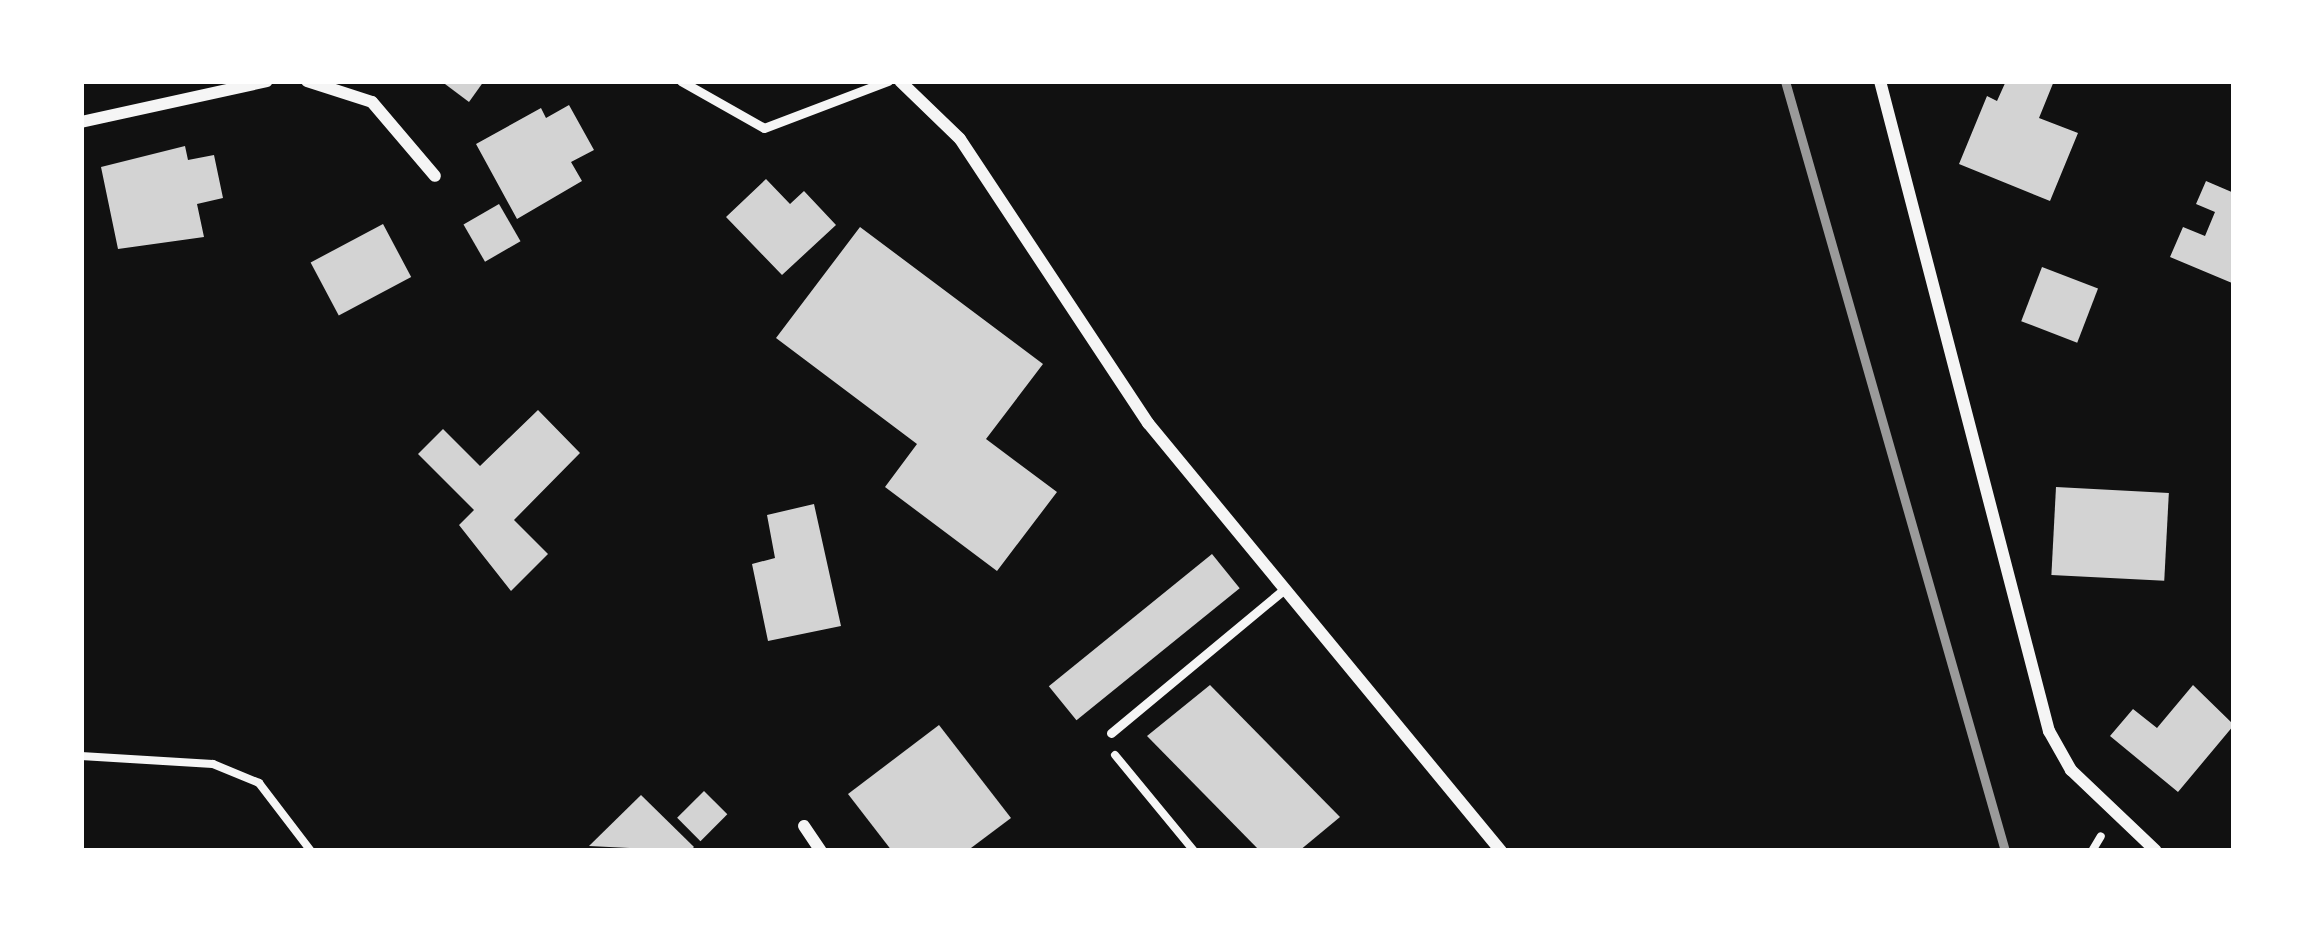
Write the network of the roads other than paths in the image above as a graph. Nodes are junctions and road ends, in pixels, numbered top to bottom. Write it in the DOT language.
graph roads {
  1 [pos="267,81"];
  2 [pos="307,81"];
  3 [pos="681,81"];
  4 [pos="888,81"];
  5 [pos="900,81"];
  6 [pos="1880,81"];
  7 [pos="81,122"];
  8 [pos="435,176"];
  9 [pos="1282,591"];
  10 [pos="1111,733"];
  11 [pos="804,826"];
  12 [pos="821,851"];
  13 [pos="1501,851"];
  14 [pos="2156,851"];
  1 -- 7 [label="street"];
  2 -- 8 [label="street"];
  3 -- 4 [label="lane"];
  5 -- 9 [label="street"];
  6 -- 14 [label="street"];
  9 -- 10 [label="lane"];
  9 -- 13 [label="street"];
  11 -- 12 [label="street"];
}
